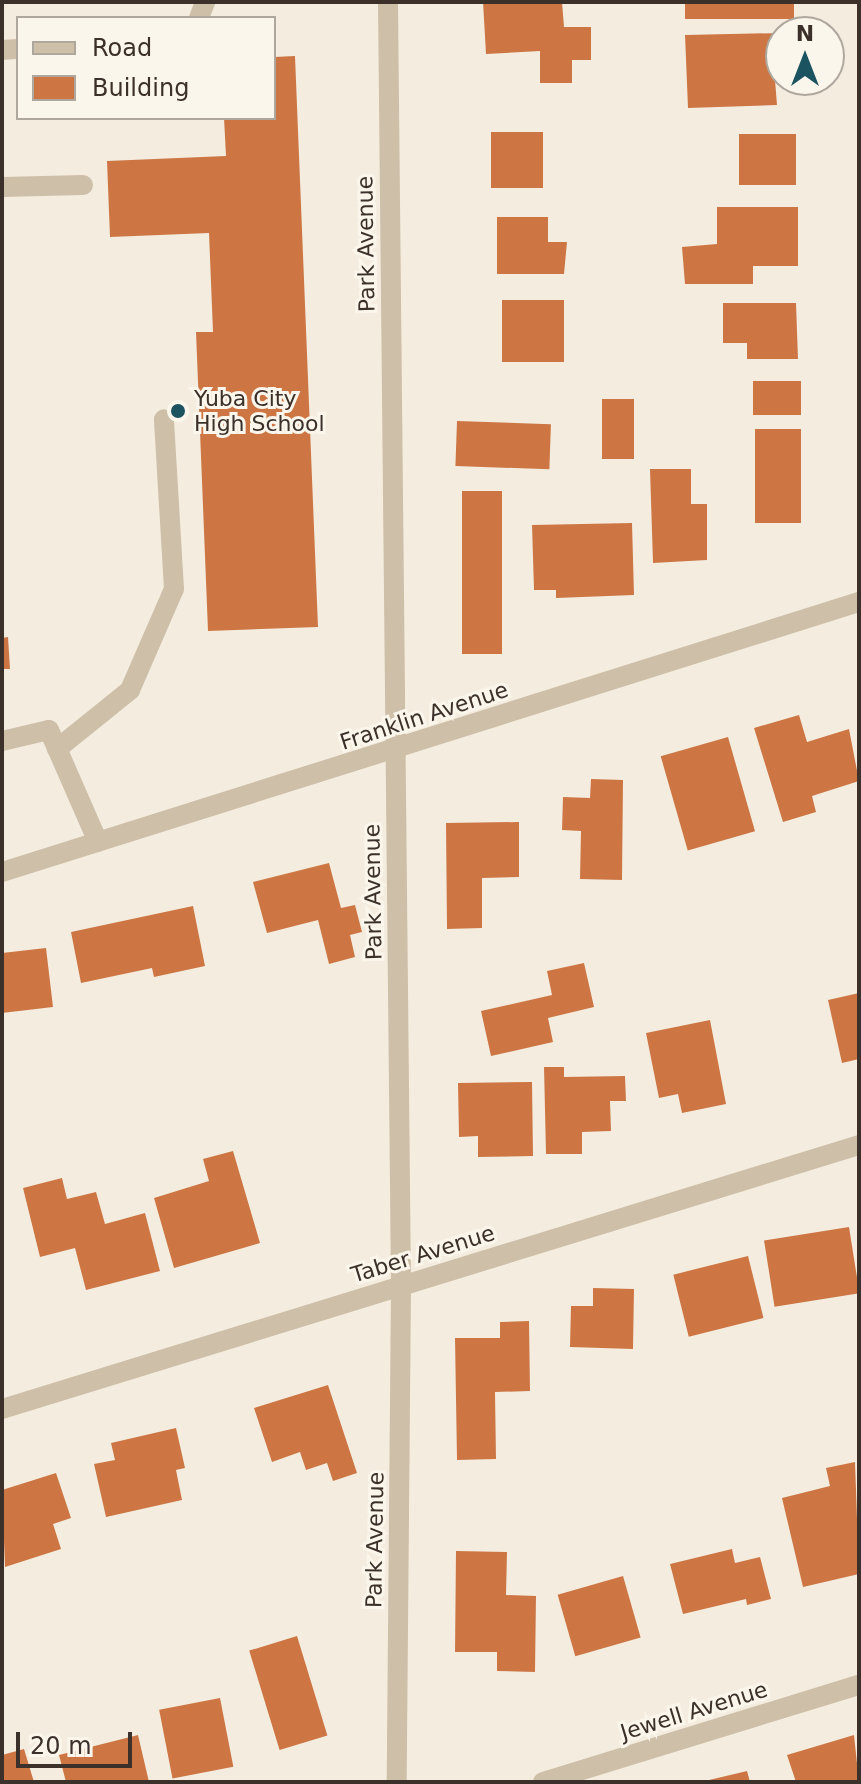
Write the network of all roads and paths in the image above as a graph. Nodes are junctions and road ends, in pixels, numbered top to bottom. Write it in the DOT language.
graph roads {
  1 [pos="388,2"];
  2 [pos="83,185"];
  3 [pos="2,187"];
  4 [pos="164,419"];
  5 [pos="859,602"];
  6 [pos="2,741"];
  7 [pos="57,749"];
  8 [pos="395,751"];
  9 [pos="98,842"];
  10 [pos="2,872"];
  11 [pos="859,1145"];
  12 [pos="401,1286"];
  13 [pos="2,1409"];
  14 [pos="859,1685"];
  15 [pos="397,1782"];
  16 [pos="543,1782"];
  1 -- 8 [label="street, Park Avenue"];
  2 -- 3 [label="street"];
  4 -- 7 [label="street"];
  5 -- 8 [label="street, Franklin Avenue"];
  6 -- 7 [label="street"];
  7 -- 9 [label="street"];
  8 -- 9 [label="street, Franklin Avenue"];
  8 -- 12 [label="street, Park Avenue"];
  9 -- 10 [label="street, Franklin Avenue"];
  11 -- 12 [label="street, Taber Avenue"];
  12 -- 13 [label="street, Taber Avenue"];
  12 -- 15 [label="street, Park Avenue"];
  14 -- 16 [label="street, Jewell Avenue"];
}
